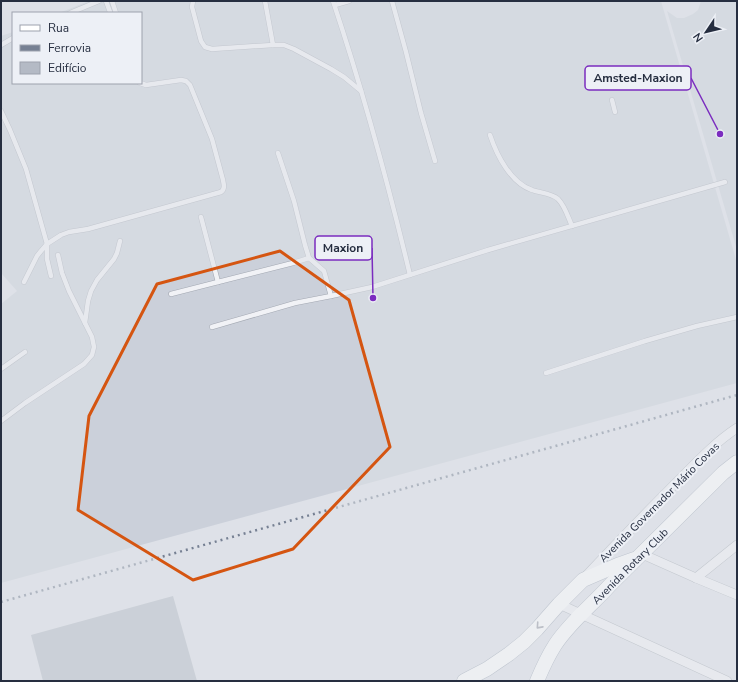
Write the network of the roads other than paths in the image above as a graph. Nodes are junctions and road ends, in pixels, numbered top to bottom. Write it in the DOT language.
graph roads {
  1 [pos="99,1"];
  2 [pos="106,1"];
  3 [pos="112,1"];
  4 [pos="193,1"];
  5 [pos="265,1"];
  6 [pos="349,1"];
  7 [pos="392,1"];
  8 [pos="334,3"];
  9 [pos="72,12"];
  10 [pos="110,12"];
  11 [pos="116,12"];
  12 [pos="12,39"];
  13 [pos="1,45"];
  14 [pos="273,45"];
  15 [pos="142,84"];
  16 [pos="361,91"];
  17 [pos="612,100"];
  18 [pos="1,111"];
  19 [pos="615,112"];
  20 [pos="490,135"];
  21 [pos="278,153"];
  22 [pos="435,161"];
  23 [pos="726,182"];
  24 [pos="201,217"];
  25 [pos="572,226"];
  26 [pos="120,240"];
  27 [pos="47,244"];
  28 [pos="58,255"];
  29 [pos="309,258"];
  30 [pos="410,275"];
  31 [pos="51,276"];
  32 [pos="24,282"];
  33 [pos="218,282"];
  34 [pos="171,294"];
  35 [pos="331,296"];
  36 [pos="737,316"];
  37 [pos="85,323"];
  38 [pos="212,327"];
  39 [pos="25,352"];
  40 [pos="1,369"];
  41 [pos="546,373"];
  42 [pos="1,421"];
  43 [pos="737,428"];
  44 [pos="737,462"];
  45 [pos="737,545"];
  46 [pos="640,556"];
  47 [pos="696,578"];
  48 [pos="582,580"];
  49 [pos="737,595"];
  50 [pos="596,601"];
  51 [pos="559,604"];
  52 [pos="581,614"];
  53 [pos="464,681"];
  54 [pos="537,681"];
  55 [pos="726,681"];
  1 -- 9 [label="lane"];
  2 -- 10 [label="lane"];
  3 -- 11 [label="lane"];
  4 -- 14 [label="lane"];
  5 -- 14 [label="lane"];
  6 -- 8 [label="lane"];
  7 -- 22 [label="lane"];
  8 -- 16 [label="lane"];
  12 -- 13 [label="lane"];
  14 -- 16 [label="lane"];
  15 -- 27 [label="lane"];
  16 -- 30 [label="lane"];
  17 -- 19 [label="lane"];
  18 -- 27 [label="lane"];
  20 -- 25 [label="lane"];
  21 -- 29 [label="lane"];
  23 -- 25 [label="lane"];
  24 -- 33 [label="lane"];
  25 -- 30 [label="lane"];
  26 -- 37 [label="lane"];
  27 -- 31 [label="lane"];
  27 -- 32 [label="lane"];
  28 -- 37 [label="lane"];
  29 -- 33 [label="lane"];
  29 -- 35 [label="lane"];
  30 -- 35 [label="lane"];
  33 -- 34 [label="lane"];
  35 -- 38 [label="lane"];
  36 -- 41 [label="lane"];
  37 -- 42 [label="lane"];
  39 -- 40 [label="lane"];
  43 -- 48 [label="street, Avenida Governador Mário Covas"];
  44 -- 46 [label="main road, Avenida Rotary Club"];
  45 -- 47 [label="street"];
  46 -- 47 [label="street"];
  46 -- 48 [label="main road"];
  46 -- 50 [label="main road, Avenida Rotary Club"];
  47 -- 49 [label="street"];
  48 -- 50 [label="main road"];
  48 -- 51 [label="main road"];
  50 -- 52 [label="main road, Avenida Rotary Club"];
  51 -- 52 [label="street"];
  51 -- 53 [label="main road, one-way"];
  52 -- 54 [label="main road, Avenida Rotary Club"];
  52 -- 55 [label="street"];
}
